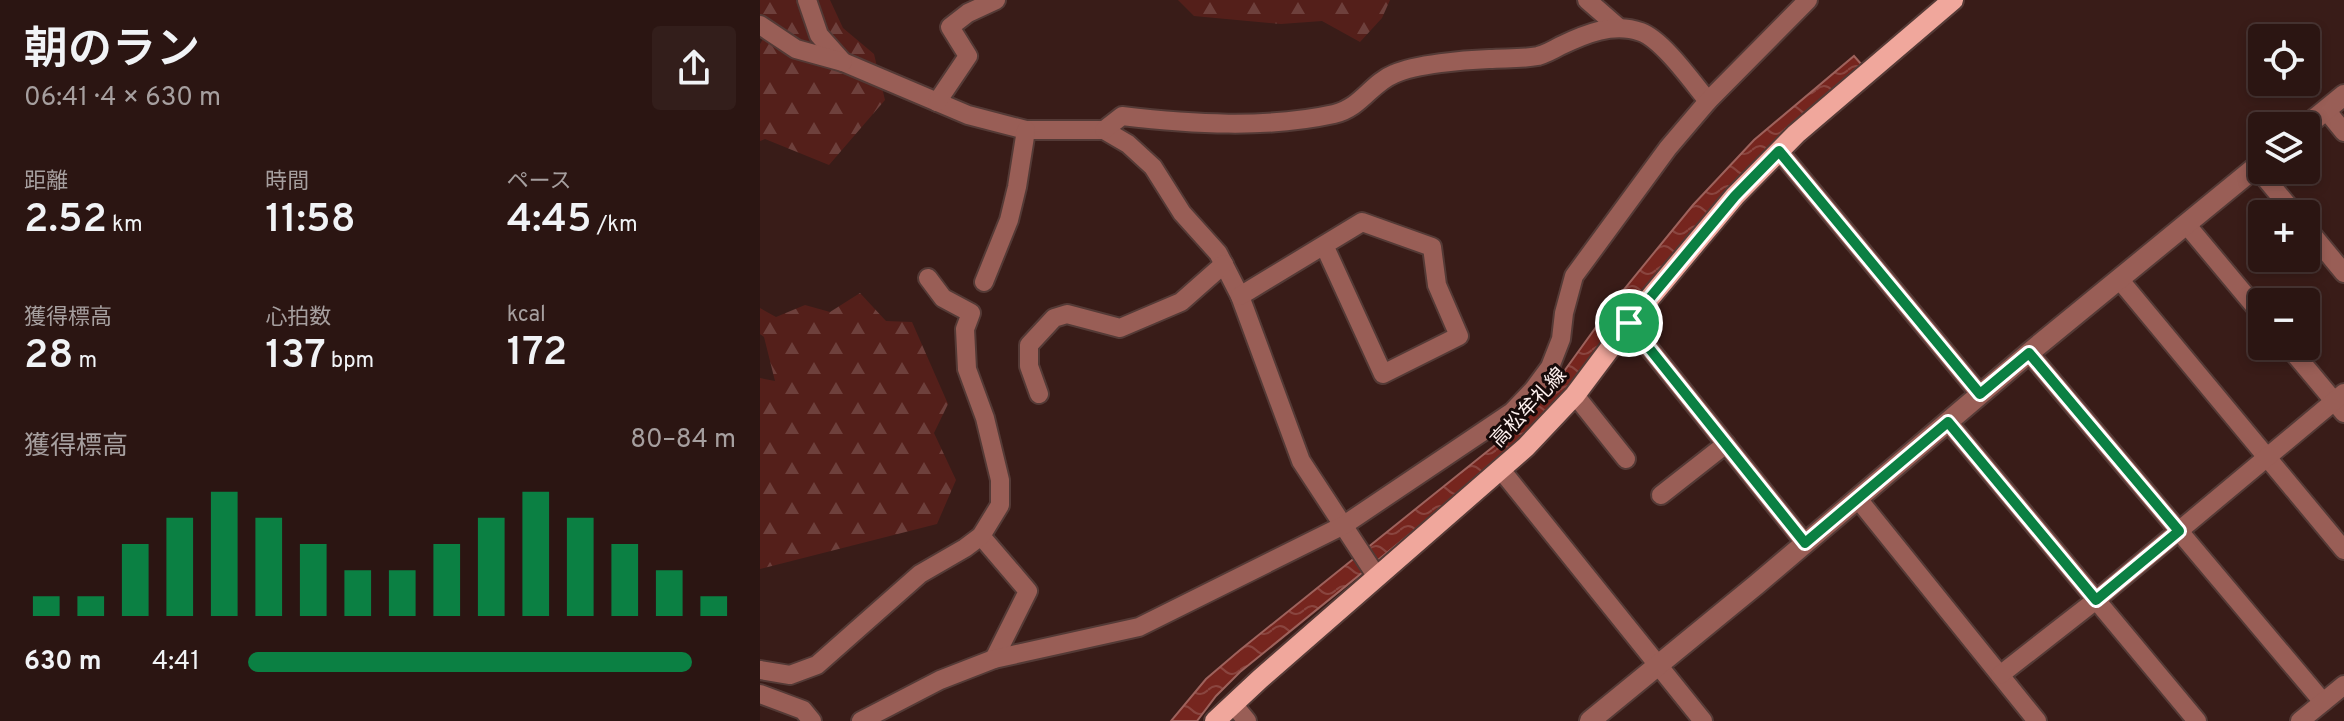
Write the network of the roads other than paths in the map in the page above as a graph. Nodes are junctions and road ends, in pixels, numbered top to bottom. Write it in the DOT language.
graph roads {
  1 [pos="807,0"];
  2 [pos="996,0"];
  3 [pos="1587,0"];
  4 [pos="1808,0"];
  5 [pos="1953,0"];
  6 [pos="760,25"];
  7 [pos="1618,27"];
  8 [pos="843,62"];
  9 [pos="2344,95"];
  10 [pos="1708,101"];
  11 [pos="937,102"];
  12 [pos="2326,110"];
  13 [pos="2320,115"];
  14 [pos="1026,130"];
  15 [pos="1104,130"];
  16 [pos="2344,132"];
  17 [pos="1779,151"];
  18 [pos="2248,174"];
  19 [pos="2186,224"];
  20 [pos="2320,244"];
  21 [pos="1324,245"];
  22 [pos="1224,264"];
  23 [pos="2344,273"];
  24 [pos="928,278"];
  25 [pos="2119,279"];
  26 [pos="984,282"];
  27 [pos="1240,296"];
  28 [pos="2248,298"];
  29 [pos="1629,323"];
  30 [pos="2029,353"];
  31 [pos="2301,360"];
  32 [pos="1039,394"];
  33 [pos="1980,394"];
  34 [pos="1575,395"];
  35 [pos="2341,402"];
  36 [pos="1948,422"];
  37 [pos="1726,444"];
  38 [pos="2266,456"];
  39 [pos="1626,459"];
  40 [pos="1502,471"];
  41 [pos="1661,495"];
  42 [pos="1858,499"];
  43 [pos="1344,525"];
  44 [pos="2179,531"];
  45 [pos="981,536"];
  46 [pos="1805,543"];
  47 [pos="2344,550"];
  48 [pos="1377,577"];
  49 [pos="2096,600"];
  50 [pos="994,659"];
  51 [pos="1658,666"];
  52 [pos="760,670"];
  53 [pos="2000,675"];
  54 [pos="2344,685"];
  55 [pos="760,694"];
  56 [pos="2323,702"];
  57 [pos="1233,704"];
  58 [pos="812,721"];
  59 [pos="861,721"];
  60 [pos="1215,721"];
  61 [pos="1247,721"];
  62 [pos="1590,721"];
  63 [pos="1703,721"];
  64 [pos="2037,721"];
  65 [pos="2197,721"];
  66 [pos="2300,721"];
  1 -- 8 [label="street"];
  2 -- 11 [label="street"];
  3 -- 7 [label="street"];
  4 -- 10 [label="street"];
  5 -- 17 [label="main road, 高松牟礼線"];
  6 -- 8 [label="street"];
  7 -- 10 [label="street"];
  7 -- 15 [label="street"];
  8 -- 11 [label="street"];
  9 -- 12 [label="street"];
  10 -- 43 [label="street"];
  11 -- 14 [label="street"];
  12 -- 13 [label="street"];
  12 -- 16 [label="street"];
  14 -- 15 [label="street"];
  14 -- 26 [label="street"];
  15 -- 22 [label="street"];
  17 -- 29 [label="main road, 高松牟礼線"];
  17 -- 33 [label="street"];
  18 -- 19 [label="street"];
  19 -- 25 [label="street"];
  19 -- 28 [label="street"];
  20 -- 23 [label="street"];
  21 -- 21 [label="street"];
  21 -- 27 [label="street"];
  22 -- 27 [label="street"];
  22 -- 32 [label="street"];
  24 -- 45 [label="street"];
  25 -- 30 [label="street"];
  25 -- 38 [label="street"];
  27 -- 43 [label="street"];
  29 -- 34 [label="main road, 高松牟礼線"];
  29 -- 37 [label="street"];
  30 -- 33 [label="street"];
  30 -- 44 [label="street"];
  31 -- 35 [label="street"];
  33 -- 36 [label="street"];
  34 -- 39 [label="street"];
  34 -- 40 [label="main road, 高松牟礼線"];
  35 -- 38 [label="street"];
  36 -- 42 [label="street"];
  36 -- 49 [label="street"];
  37 -- 41 [label="street"];
  37 -- 46 [label="street"];
  38 -- 44 [label="street"];
  38 -- 47 [label="street"];
  40 -- 48 [label="main road, 高松牟礼線"];
  40 -- 51 [label="street"];
  42 -- 46 [label="street"];
  42 -- 53 [label="street"];
  43 -- 48 [label="street"];
  43 -- 50 [label="street"];
  44 -- 49 [label="street"];
  44 -- 56 [label="street"];
  45 -- 50 [label="street"];
  45 -- 52 [label="street"];
  46 -- 51 [label="street"];
  48 -- 57 [label="main road, 高松牟礼線"];
  49 -- 53 [label="street"];
  49 -- 65 [label="street"];
  50 -- 59 [label="street"];
  51 -- 62 [label="street"];
  51 -- 63 [label="street"];
  53 -- 64 [label="street"];
  54 -- 56 [label="street"];
  55 -- 58 [label="street"];
  56 -- 66 [label="street"];
  57 -- 60 [label="main road, 高松牟礼線"];
  57 -- 61 [label="street"];
}
